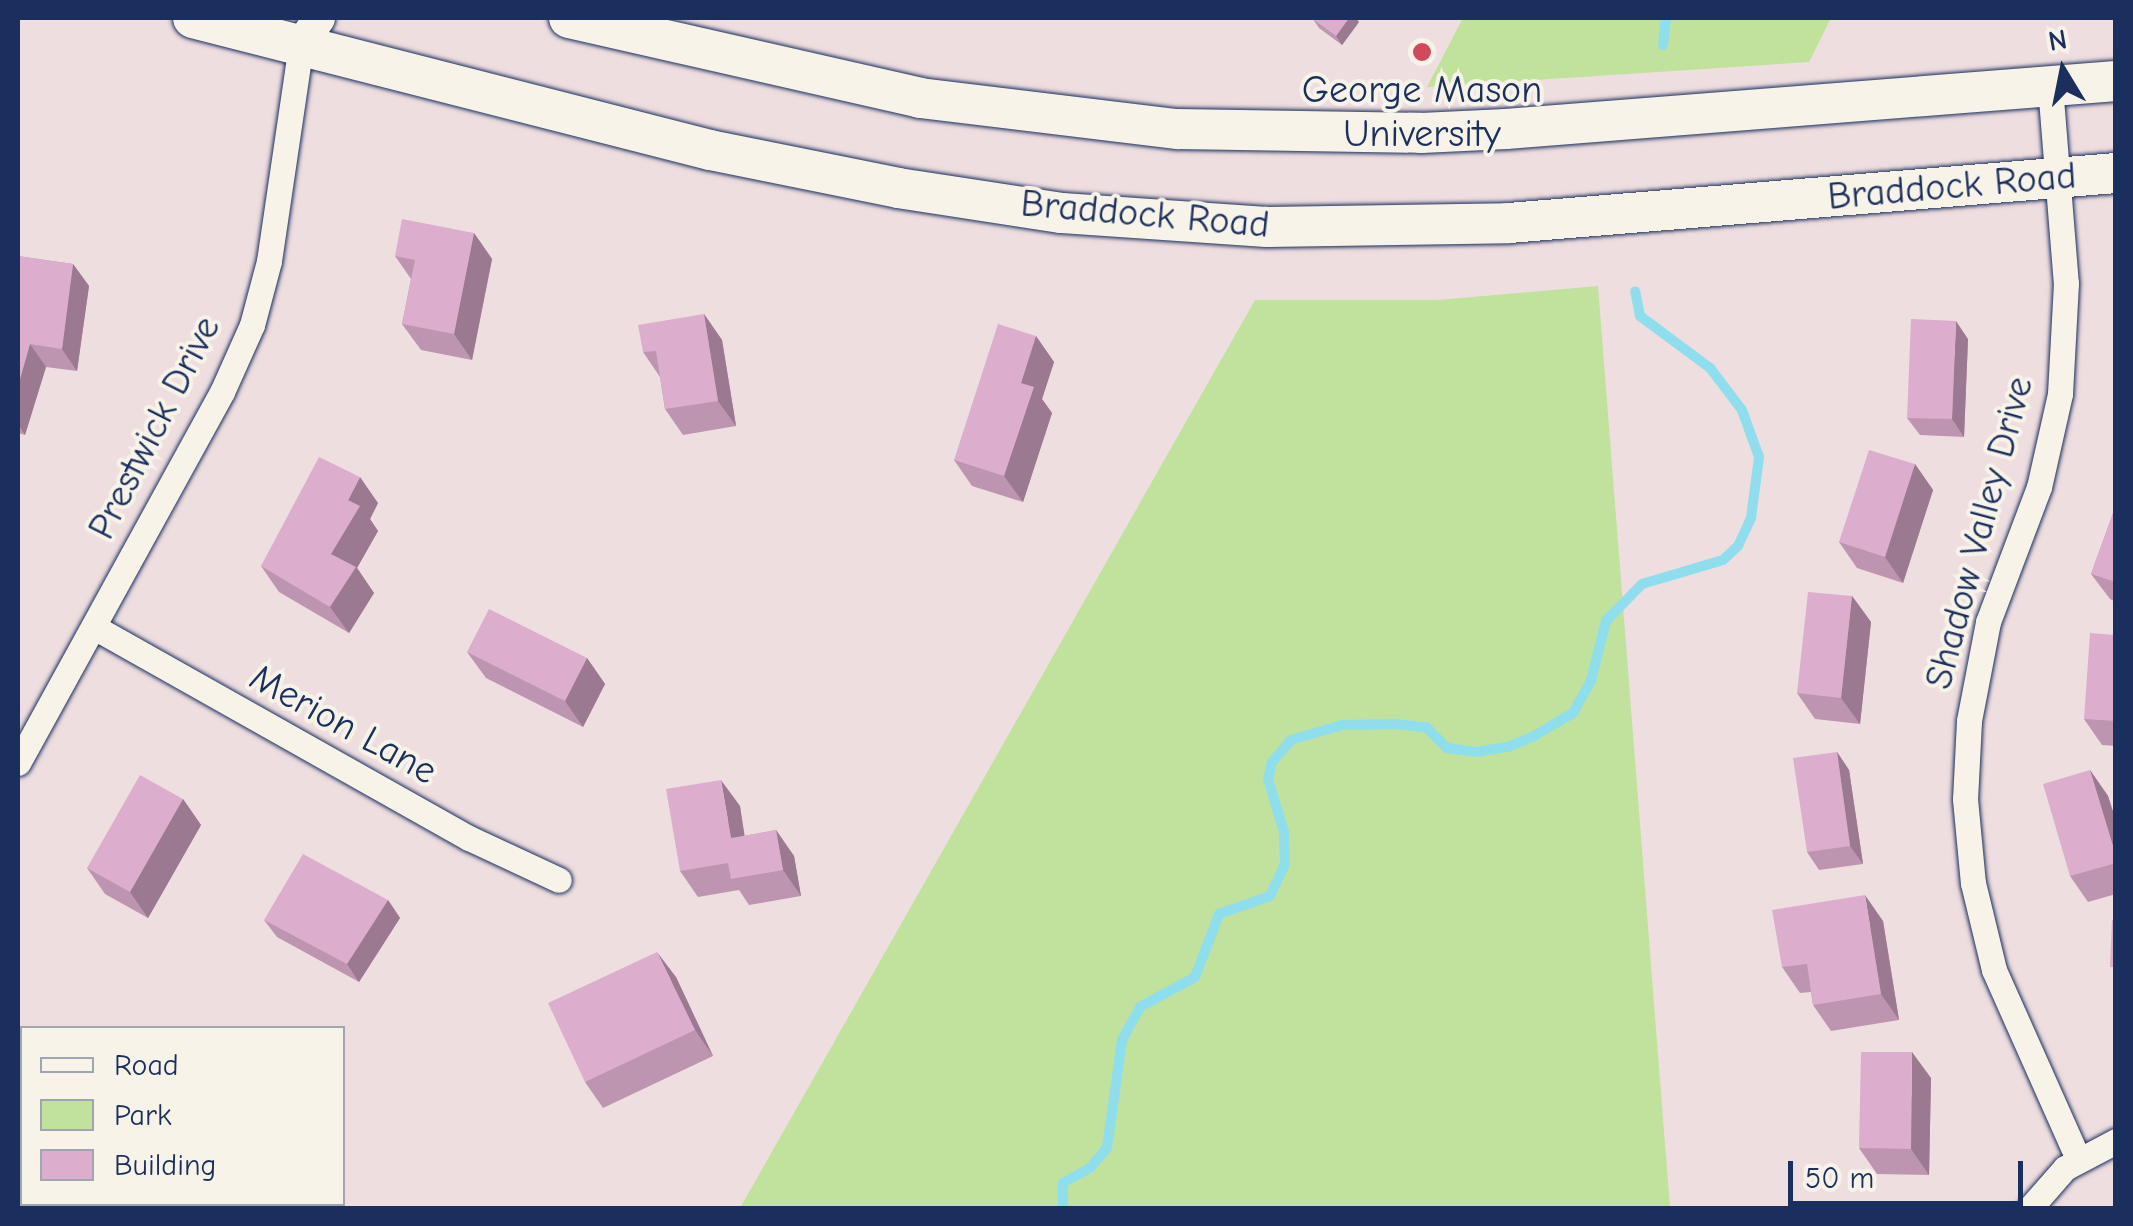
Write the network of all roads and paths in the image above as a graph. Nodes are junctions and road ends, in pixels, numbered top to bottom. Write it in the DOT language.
graph roads {
  1 [pos="193,18"];
  2 [pos="568,18"];
  3 [pos="306,27"];
  4 [pos="2116,81"];
  5 [pos="2050,86"];
  6 [pos="2116,173"];
  7 [pos="2058,178"];
  8 [pos="94,627"];
  9 [pos="18,763"];
  10 [pos="559,880"];
  11 [pos="2116,1141"];
  12 [pos="2078,1158"];
  13 [pos="2030,1208"];
  1 -- 3 [label="main road, Braddock Road"];
  2 -- 5 [label="main road"];
  3 -- 7 [label="main road, Braddock Road"];
  3 -- 8 [label="street, Prestwick Drive"];
  4 -- 5 [label="main road"];
  5 -- 7 [label="street, Shadow Valley Drive"];
  6 -- 7 [label="main road, Braddock Road"];
  7 -- 12 [label="street, Shadow Valley Drive"];
  8 -- 9 [label="street, Prestwick Drive"];
  8 -- 10 [label="street, Merion Lane"];
  11 -- 12 [label="street"];
  12 -- 13 [label="street"];
}
